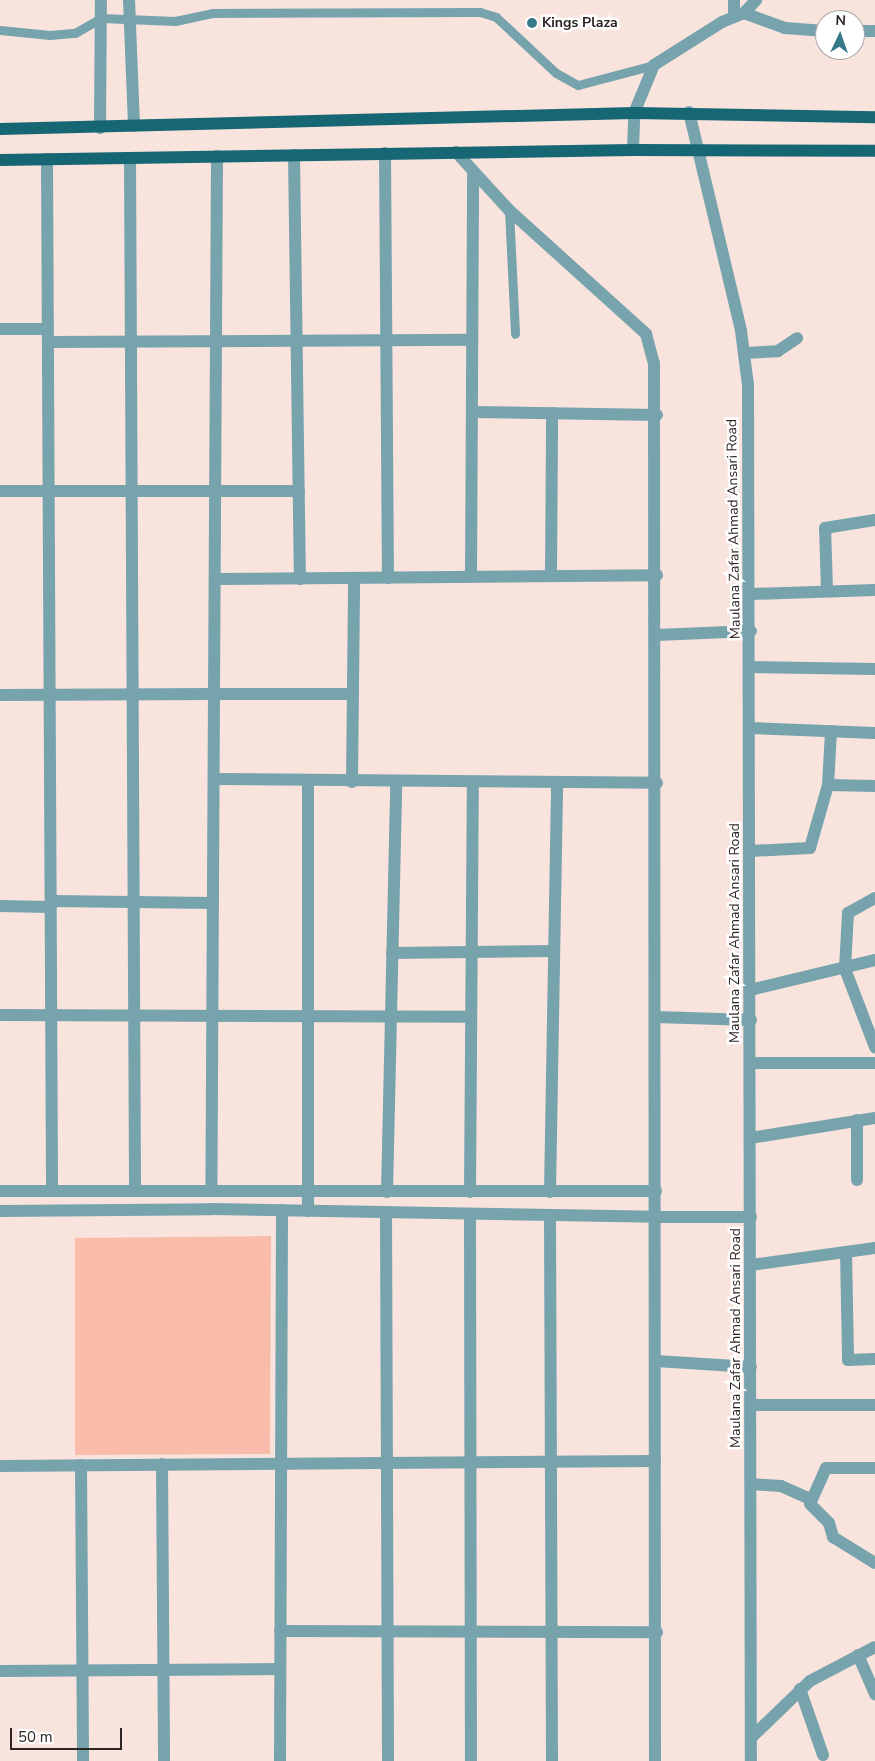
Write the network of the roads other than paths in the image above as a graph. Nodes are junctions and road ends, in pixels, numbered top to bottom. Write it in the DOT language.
graph roads {
  1 [pos="101,0"];
  2 [pos="129,0"];
  3 [pos="734,0"];
  4 [pos="756,0"];
  5 [pos="739,15"];
  6 [pos="101,18"];
  7 [pos="130,19"];
  8 [pos="0,30"];
  9 [pos="815,30"];
  10 [pos="654,65"];
  11 [pos="689,112"];
  12 [pos="634,113"];
  13 [pos="875,117"];
  14 [pos="134,126"];
  15 [pos="100,128"];
  16 [pos="0,129"];
  17 [pos="633,150"];
  18 [pos="695,150"];
  19 [pos="875,151"];
  20 [pos="456,152"];
  21 [pos="385,154"];
  22 [pos="294,155"];
  23 [pos="217,156"];
  24 [pos="130,158"];
  25 [pos="0,160"];
  26 [pos="47,160"];
  27 [pos="473,175"];
  28 [pos="510,210"];
  29 [pos="0,329"];
  30 [pos="516,334"];
  31 [pos="48,335"];
  32 [pos="797,338"];
  33 [pos="387,340"];
  34 [pos="472,340"];
  35 [pos="218,341"];
  36 [pos="297,341"];
  37 [pos="132,342"];
  38 [pos="744,353"];
  39 [pos="472,412"];
  40 [pos="552,413"];
  41 [pos="657,415"];
  42 [pos="216,490"];
  43 [pos="299,490"];
  44 [pos="0,491"];
  45 [pos="49,491"];
  46 [pos="132,491"];
  47 [pos="875,520"];
  48 [pos="551,575"];
  49 [pos="657,575"];
  50 [pos="471,577"];
  51 [pos="354,578"];
  52 [pos="388,578"];
  53 [pos="215,579"];
  54 [pos="300,579"];
  55 [pos="827,590"];
  56 [pos="875,590"];
  57 [pos="751,594"];
  58 [pos="751,631"];
  59 [pos="657,635"];
  60 [pos="750,667"];
  61 [pos="875,670"];
  62 [pos="0,694"];
  63 [pos="50,694"];
  64 [pos="133,694"];
  65 [pos="214,694"];
  66 [pos="353,694"];
  67 [pos="750,728"];
  68 [pos="831,731"];
  69 [pos="875,732"];
  70 [pos="214,779"];
  71 [pos="308,781"];
  72 [pos="352,782"];
  73 [pos="396,782"];
  74 [pos="473,782"];
  75 [pos="557,783"];
  76 [pos="657,783"];
  77 [pos="828,785"];
  78 [pos="875,786"];
  79 [pos="750,851"];
  80 [pos="875,898"];
  81 [pos="134,900"];
  82 [pos="213,903"];
  83 [pos="51,904"];
  84 [pos="0,906"];
  85 [pos="554,952"];
  86 [pos="392,953"];
  87 [pos="472,954"];
  88 [pos="875,960"];
  89 [pos="844,969"];
  90 [pos="750,990"];
  91 [pos="0,1015"];
  92 [pos="51,1015"];
  93 [pos="134,1016"];
  94 [pos="212,1016"];
  95 [pos="308,1017"];
  96 [pos="391,1017"];
  97 [pos="656,1017"];
  98 [pos="471,1018"];
  99 [pos="750,1020"];
  100 [pos="871,1021"];
  101 [pos="875,1047"];
  102 [pos="750,1063"];
  103 [pos="875,1063"];
  104 [pos="875,1118"];
  105 [pos="857,1120"];
  106 [pos="750,1138"];
  107 [pos="857,1180"];
  108 [pos="211,1189"];
  109 [pos="308,1189"];
  110 [pos="135,1190"];
  111 [pos="0,1191"];
  112 [pos="52,1191"];
  113 [pos="387,1192"];
  114 [pos="470,1192"];
  115 [pos="550,1192"];
  116 [pos="656,1192"];
  117 [pos="282,1210"];
  118 [pos="0,1211"];
  119 [pos="308,1211"];
  120 [pos="386,1212"];
  121 [pos="470,1214"];
  122 [pos="550,1215"];
  123 [pos="656,1217"];
  124 [pos="751,1217"];
  125 [pos="875,1248"];
  126 [pos="846,1252"];
  127 [pos="751,1265"];
  128 [pos="875,1359"];
  129 [pos="656,1361"];
  130 [pos="751,1367"];
  131 [pos="751,1405"];
  132 [pos="875,1405"];
  133 [pos="655,1461"];
  134 [pos="470,1462"];
  135 [pos="550,1462"];
  136 [pos="387,1463"];
  137 [pos="162,1464"];
  138 [pos="280,1464"];
  139 [pos="81,1465"];
  140 [pos="0,1466"];
  141 [pos="875,1468"];
  142 [pos="751,1484"];
  143 [pos="810,1499"];
  144 [pos="875,1563"];
  145 [pos="280,1631"];
  146 [pos="388,1631"];
  147 [pos="471,1631"];
  148 [pos="551,1632"];
  149 [pos="657,1632"];
  150 [pos="875,1647"];
  151 [pos="858,1655"];
  152 [pos="280,1669"];
  153 [pos="82,1670"];
  154 [pos="164,1670"];
  155 [pos="0,1671"];
  156 [pos="800,1689"];
  157 [pos="875,1694"];
  158 [pos="752,1737"];
  159 [pos="823,1755"];
  160 [pos="83,1761"];
  161 [pos="164,1761"];
  162 [pos="280,1761"];
  163 [pos="388,1761"];
  164 [pos="471,1761"];
  165 [pos="552,1761"];
  166 [pos="654,1761"];
  167 [pos="751,1761"];
  1 -- 6 [label="street"];
  2 -- 7 [label="street"];
  3 -- 5 [label="street"];
  4 -- 5 [label="street"];
  5 -- 9 [label="street"];
  5 -- 10 [label="street"];
  6 -- 7 [label="lane"];
  6 -- 8 [label="lane"];
  6 -- 15 [label="street"];
  7 -- 10 [label="lane"];
  7 -- 14 [label="street"];
  10 -- 12 [label="street"];
  11 -- 12 [label="main road"];
  11 -- 13 [label="main road"];
  11 -- 18 [label="street, Maulana Zafar Ahmad Ansari Road"];
  12 -- 14 [label="main road"];
  12 -- 17 [label="street"];
  14 -- 15 [label="main road"];
  15 -- 16 [label="main road"];
  17 -- 18 [label="main road"];
  17 -- 20 [label="main road"];
  18 -- 19 [label="main road"];
  18 -- 38 [label="street, Maulana Zafar Ahmad Ansari Road"];
  20 -- 21 [label="main road"];
  20 -- 27 [label="street"];
  21 -- 22 [label="main road"];
  21 -- 33 [label="street"];
  22 -- 23 [label="main road"];
  22 -- 36 [label="street"];
  23 -- 24 [label="main road"];
  23 -- 35 [label="street"];
  24 -- 26 [label="main road"];
  24 -- 37 [label="street"];
  25 -- 26 [label="main road"];
  26 -- 31 [label="street"];
  27 -- 28 [label="street"];
  27 -- 34 [label="street"];
  28 -- 30 [label="lane"];
  28 -- 41 [label="street"];
  29 -- 31 [label="street"];
  31 -- 37 [label="street"];
  31 -- 45 [label="street"];
  32 -- 38 [label="street"];
  33 -- 34 [label="street"];
  33 -- 36 [label="street"];
  33 -- 52 [label="street"];
  34 -- 39 [label="street"];
  35 -- 36 [label="street"];
  35 -- 37 [label="street"];
  35 -- 42 [label="street"];
  36 -- 43 [label="street"];
  37 -- 46 [label="street"];
  38 -- 57 [label="street, Maulana Zafar Ahmad Ansari Road"];
  39 -- 40 [label="street"];
  39 -- 50 [label="street"];
  40 -- 41 [label="street"];
  40 -- 48 [label="street"];
  41 -- 49 [label="street"];
  42 -- 43 [label="street"];
  42 -- 46 [label="street"];
  42 -- 53 [label="street"];
  43 -- 54 [label="street"];
  44 -- 45 [label="street"];
  45 -- 46 [label="street"];
  45 -- 63 [label="street"];
  46 -- 64 [label="street"];
  47 -- 55 [label="street"];
  48 -- 49 [label="street"];
  48 -- 50 [label="street"];
  49 -- 59 [label="street"];
  50 -- 52 [label="street"];
  51 -- 52 [label="street"];
  51 -- 54 [label="street"];
  51 -- 66 [label="street"];
  53 -- 54 [label="street"];
  53 -- 65 [label="street"];
  55 -- 56 [label="street"];
  55 -- 57 [label="street"];
  57 -- 58 [label="street, Maulana Zafar Ahmad Ansari Road"];
  58 -- 59 [label="street"];
  58 -- 60 [label="street, Maulana Zafar Ahmad Ansari Road"];
  59 -- 76 [label="street"];
  60 -- 61 [label="street"];
  60 -- 67 [label="street, Maulana Zafar Ahmad Ansari Road"];
  62 -- 63 [label="street"];
  63 -- 64 [label="street"];
  63 -- 83 [label="street"];
  64 -- 65 [label="street"];
  64 -- 81 [label="street"];
  65 -- 66 [label="street"];
  65 -- 70 [label="street"];
  66 -- 72 [label="street"];
  67 -- 68 [label="street"];
  67 -- 79 [label="street, Maulana Zafar Ahmad Ansari Road"];
  68 -- 69 [label="street"];
  68 -- 77 [label="street"];
  70 -- 71 [label="street"];
  70 -- 82 [label="street"];
  71 -- 72 [label="street"];
  71 -- 95 [label="street"];
  72 -- 73 [label="street"];
  73 -- 74 [label="street"];
  73 -- 86 [label="street"];
  74 -- 75 [label="street"];
  74 -- 87 [label="street"];
  75 -- 76 [label="street"];
  75 -- 85 [label="street"];
  76 -- 97 [label="street"];
  77 -- 78 [label="street"];
  77 -- 79 [label="street"];
  79 -- 90 [label="street, Maulana Zafar Ahmad Ansari Road"];
  80 -- 89 [label="street"];
  81 -- 82 [label="street"];
  81 -- 83 [label="street"];
  81 -- 93 [label="street"];
  82 -- 94 [label="street"];
  83 -- 84 [label="street"];
  83 -- 92 [label="street"];
  85 -- 87 [label="street"];
  85 -- 115 [label="street"];
  86 -- 87 [label="street"];
  86 -- 96 [label="street"];
  87 -- 98 [label="street"];
  88 -- 89 [label="street"];
  89 -- 90 [label="street"];
  89 -- 100 [label="street"];
  90 -- 99 [label="street, Maulana Zafar Ahmad Ansari Road"];
  91 -- 92 [label="street"];
  92 -- 93 [label="street"];
  92 -- 112 [label="street"];
  93 -- 94 [label="street"];
  93 -- 110 [label="street"];
  94 -- 95 [label="street"];
  94 -- 108 [label="street"];
  95 -- 96 [label="street"];
  95 -- 109 [label="street"];
  96 -- 98 [label="street"];
  96 -- 113 [label="street"];
  97 -- 99 [label="street"];
  97 -- 116 [label="street"];
  98 -- 114 [label="street"];
  99 -- 102 [label="street, Maulana Zafar Ahmad Ansari Road"];
  100 -- 101 [label="street"];
  102 -- 103 [label="street"];
  102 -- 106 [label="street, Maulana Zafar Ahmad Ansari Road"];
  104 -- 105 [label="street"];
  105 -- 106 [label="street"];
  105 -- 107 [label="street"];
  106 -- 124 [label="street, Maulana Zafar Ahmad Ansari Road"];
  108 -- 109 [label="street"];
  108 -- 110 [label="street"];
  109 -- 113 [label="street"];
  109 -- 119 [label="street"];
  110 -- 112 [label="street"];
  111 -- 112 [label="street"];
  113 -- 114 [label="street"];
  114 -- 115 [label="street"];
  115 -- 116 [label="street"];
  116 -- 123 [label="street"];
  117 -- 118 [label="street"];
  117 -- 119 [label="street"];
  117 -- 138 [label="street"];
  119 -- 120 [label="street"];
  120 -- 121 [label="street"];
  120 -- 136 [label="street"];
  121 -- 122 [label="street"];
  121 -- 134 [label="street"];
  122 -- 123 [label="street"];
  122 -- 135 [label="street"];
  123 -- 124 [label="street"];
  123 -- 129 [label="street"];
  124 -- 127 [label="street, Maulana Zafar Ahmad Ansari Road"];
  125 -- 126 [label="street"];
  126 -- 127 [label="street"];
  126 -- 128 [label="street"];
  127 -- 130 [label="street, Maulana Zafar Ahmad Ansari Road"];
  129 -- 130 [label="street"];
  129 -- 133 [label="street"];
  130 -- 131 [label="street, Maulana Zafar Ahmad Ansari Road"];
  131 -- 132 [label="street"];
  131 -- 142 [label="street, Maulana Zafar Ahmad Ansari Road"];
  133 -- 135 [label="street"];
  133 -- 149 [label="street"];
  134 -- 135 [label="street"];
  134 -- 136 [label="street"];
  134 -- 147 [label="street"];
  135 -- 148 [label="street"];
  136 -- 138 [label="street"];
  136 -- 146 [label="street"];
  137 -- 138 [label="street"];
  137 -- 139 [label="street"];
  137 -- 154 [label="street"];
  138 -- 145 [label="street"];
  139 -- 140 [label="street"];
  139 -- 153 [label="street"];
  141 -- 143 [label="street"];
  142 -- 143 [label="street"];
  142 -- 158 [label="street, Maulana Zafar Ahmad Ansari Road"];
  143 -- 144 [label="street"];
  145 -- 146 [label="street"];
  145 -- 152 [label="street"];
  146 -- 147 [label="street"];
  146 -- 163 [label="street"];
  147 -- 148 [label="street"];
  147 -- 164 [label="street"];
  148 -- 149 [label="street"];
  148 -- 165 [label="street"];
  149 -- 166 [label="street"];
  150 -- 151 [label="street"];
  151 -- 156 [label="street"];
  151 -- 157 [label="street"];
  152 -- 154 [label="street"];
  152 -- 162 [label="street"];
  153 -- 154 [label="street"];
  153 -- 155 [label="street"];
  153 -- 160 [label="street"];
  154 -- 161 [label="street"];
  156 -- 158 [label="street"];
  156 -- 159 [label="street"];
  158 -- 167 [label="street, Maulana Zafar Ahmad Ansari Road"];
}
